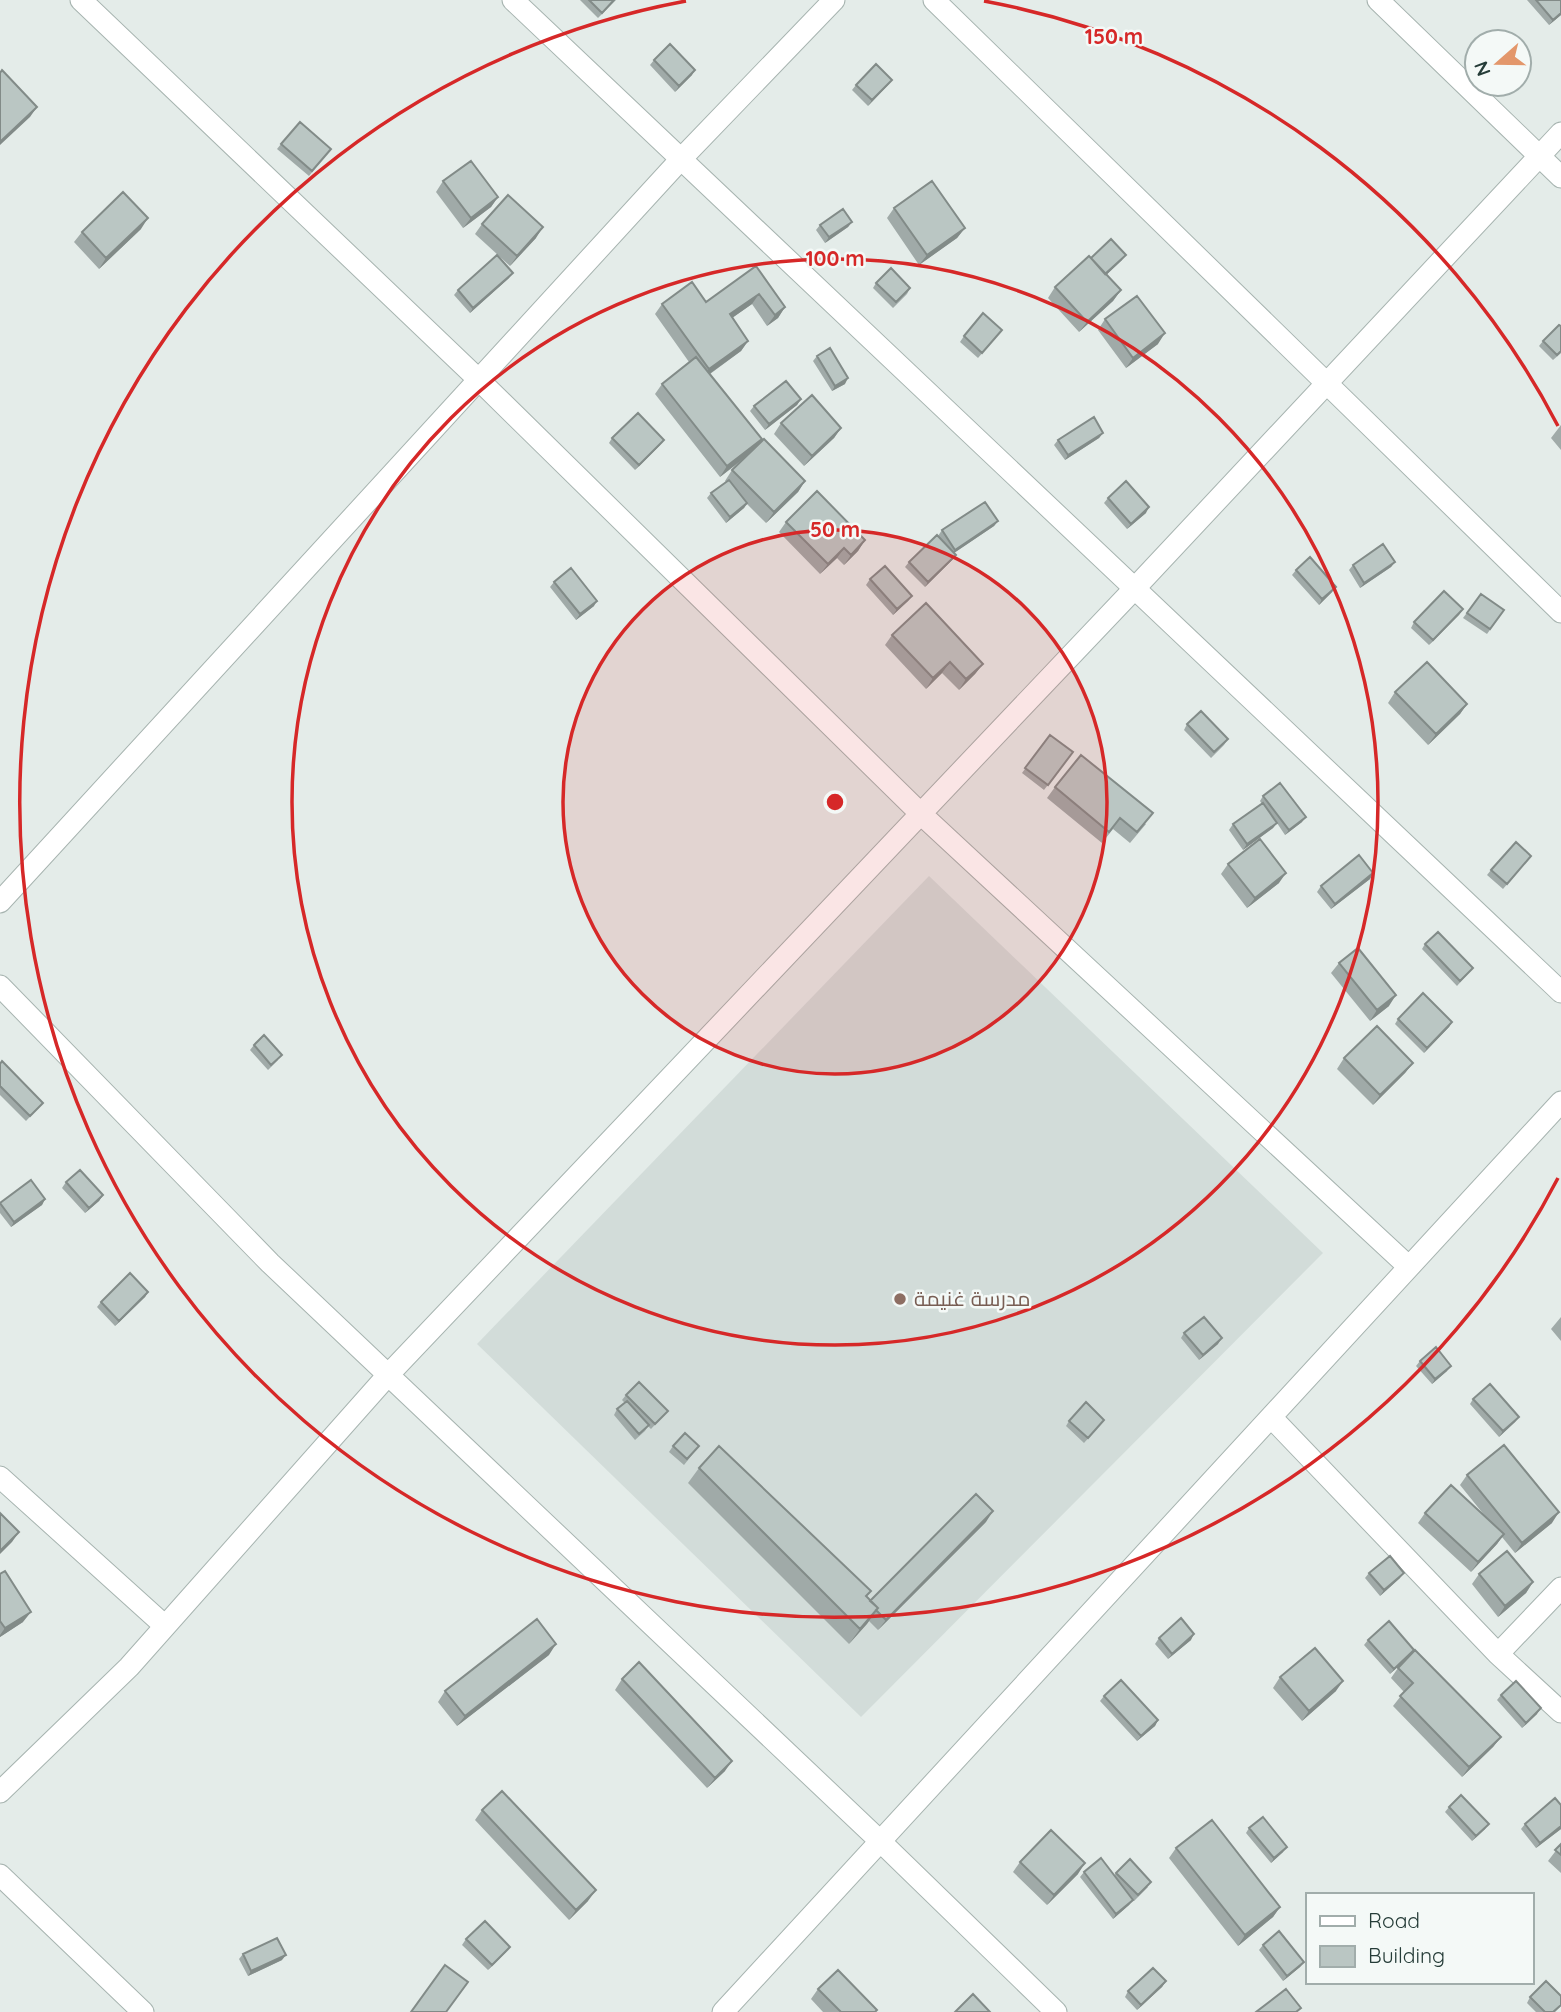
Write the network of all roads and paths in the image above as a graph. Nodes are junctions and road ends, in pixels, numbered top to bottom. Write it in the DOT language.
graph roads {
  1 [pos="81,0"];
  2 [pos="513,0"];
  3 [pos="834,0"];
  4 [pos="934,0"];
  5 [pos="1378,0"];
  6 [pos="1561,133"];
  7 [pos="1540,156"];
  8 [pos="681,159"];
  9 [pos="1561,177"];
  10 [pos="479,380"];
  11 [pos="1326,384"];
  12 [pos="1135,588"];
  13 [pos="1561,612"];
  14 [pos="921,814"];
  15 [pos="0,902"];
  16 [pos="0,986"];
  17 [pos="1561,992"];
  18 [pos="1561,1102"];
  19 [pos="1409,1267"];
  20 [pos="388,1375"];
  21 [pos="1270,1416"];
  22 [pos="0,1477"];
  23 [pos="1561,1588"];
  24 [pos="166,1626"];
  25 [pos="1498,1654"];
  26 [pos="1561,1712"];
  27 [pos="0,1792"];
  28 [pos="880,1842"];
  29 [pos="0,1875"];
  30 [pos="143,2012"];
  31 [pos="723,2012"];
  32 [pos="1056,2012"];
  1 -- 10 [label="street"];
  2 -- 8 [label="street"];
  3 -- 8 [label="street"];
  4 -- 11 [label="street"];
  5 -- 7 [label="street"];
  6 -- 7 [label="street"];
  7 -- 9 [label="street"];
  7 -- 11 [label="street"];
  8 -- 10 [label="street"];
  8 -- 12 [label="street"];
  10 -- 14 [label="street"];
  10 -- 15 [label="street"];
  11 -- 12 [label="street"];
  11 -- 13 [label="street"];
  12 -- 14 [label="street"];
  12 -- 17 [label="street"];
  14 -- 19 [label="street"];
  14 -- 20 [label="street"];
  16 -- 20 [label="street"];
  18 -- 19 [label="street"];
  19 -- 21 [label="street"];
  20 -- 24 [label="street"];
  20 -- 28 [label="street"];
  21 -- 25 [label="street"];
  21 -- 28 [label="street"];
  22 -- 24 [label="street"];
  23 -- 25 [label="street"];
  24 -- 27 [label="street"];
  25 -- 26 [label="street"];
  28 -- 31 [label="street"];
  28 -- 32 [label="street"];
  29 -- 30 [label="street"];
}
